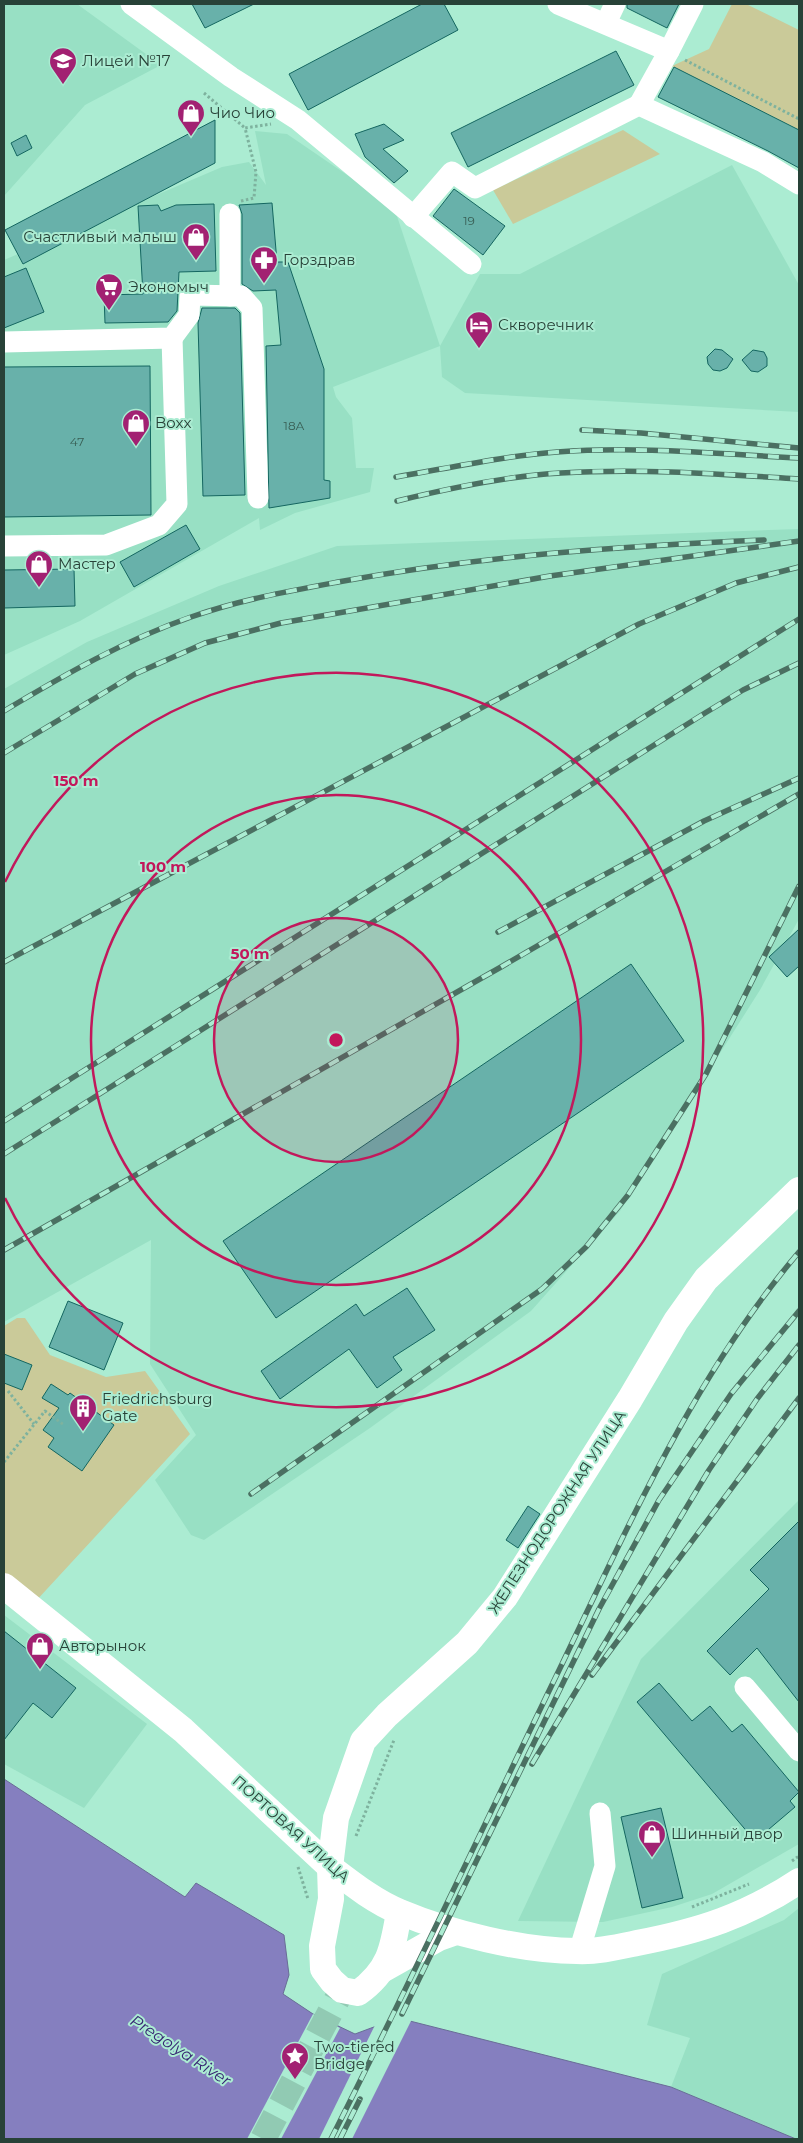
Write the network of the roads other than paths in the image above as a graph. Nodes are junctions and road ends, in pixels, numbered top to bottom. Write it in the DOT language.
graph roads {
  1 [pos="131,4"];
  2 [pos="558,4"];
  3 [pos="615,4"];
  4 [pos="693,4"];
  5 [pos="606,23"];
  6 [pos="669,51"];
  7 [pos="639,105"];
  8 [pos="799,184"];
  9 [pos="230,214"];
  10 [pos="413,217"];
  11 [pos="470,264"];
  12 [pos="230,296"];
  13 [pos="172,338"];
  14 [pos="4,342"];
  15 [pos="258,498"];
  16 [pos="4,546"];
  17 [pos="799,1190"];
  18 [pos="4,1586"];
  19 [pos="745,1687"];
  20 [pos="799,1752"];
  21 [pos="600,1813"];
  22 [pos="330,1867"];
  23 [pos="792,1874"];
  24 [pos="399,1912"];
  25 [pos="456,1932"];
  26 [pos="579,1952"];
  27 [pos="384,1969"];
  1 -- 10 [label="street"];
  2 -- 5 [label="street"];
  3 -- 5 [label="street"];
  4 -- 6 [label="street"];
  5 -- 6 [label="street"];
  6 -- 7 [label="street"];
  7 -- 8 [label="street"];
  7 -- 10 [label="street"];
  9 -- 12 [label="street"];
  10 -- 11 [label="street"];
  12 -- 13 [label="street"];
  12 -- 15 [label="street"];
  13 -- 14 [label="street"];
  13 -- 16 [label="street"];
  17 -- 22 [label="main road, ЖЕЛЕЗНОДОРОЖНАЯ УЛИЦА"];
  18 -- 22 [label="main road, ПОРТОВАЯ УЛИЦА"];
  19 -- 20 [label="street"];
  21 -- 26 [label="street"];
  22 -- 24 [label="main road, ПОРТОВАЯ УЛИЦА"];
  22 -- 27 [label="main road, ЖЕЛЕЗНОДОРОЖНАЯ УЛИЦА"];
  23 -- 26 [label="main road, ПОРТОВАЯ УЛИЦА"];
  24 -- 25 [label="main road, ПОРТОВАЯ УЛИЦА"];
  24 -- 27 [label="main road, ЖЕЛЕЗНОДОРОЖНАЯ УЛИЦА"];
  25 -- 26 [label="main road, ПОРТОВАЯ УЛИЦА"];
  25 -- 27 [label="main road, ЖЕЛЕЗНОДОРОЖНАЯ УЛИЦА"];
}
